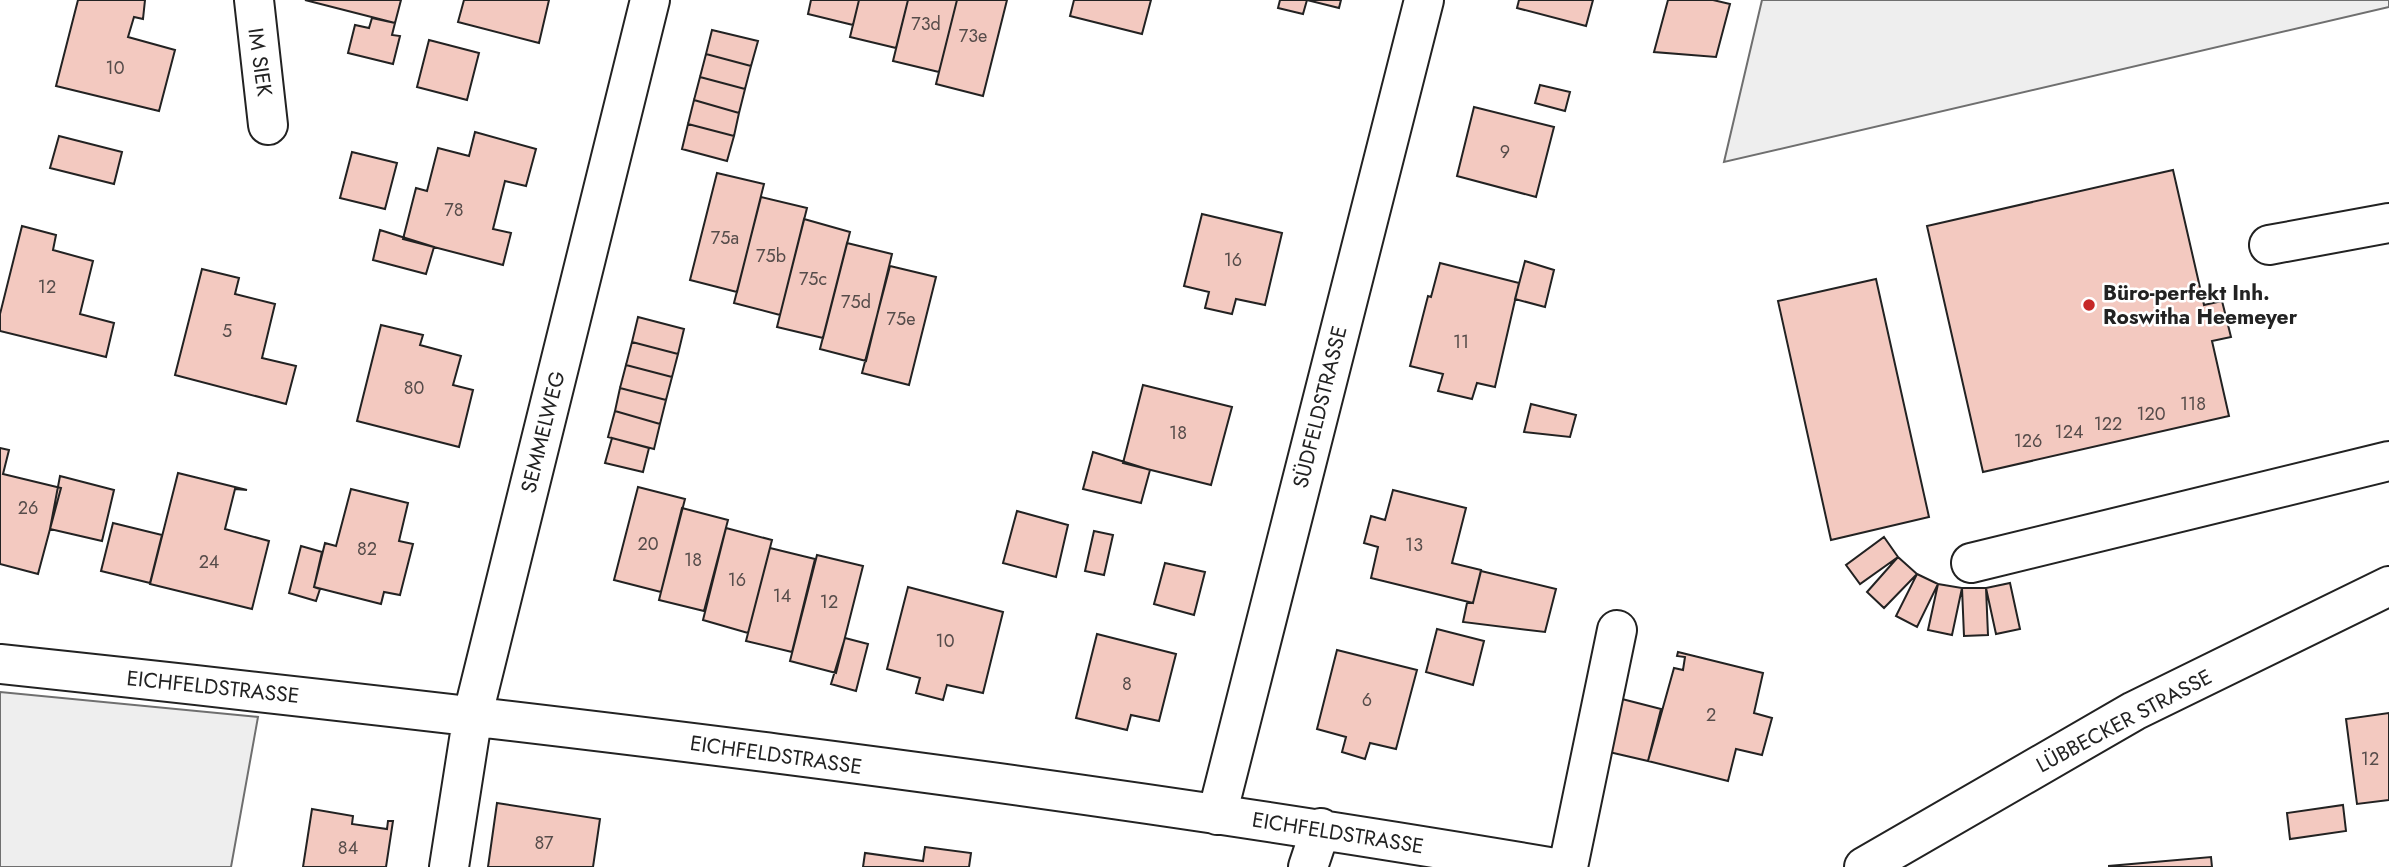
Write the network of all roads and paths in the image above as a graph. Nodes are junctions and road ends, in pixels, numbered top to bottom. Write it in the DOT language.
graph roads {
  1 [pos="254,0"];
  2 [pos="650,0"];
  3 [pos="1424,0"];
  4 [pos="268,125"];
  5 [pos="2389,223"];
  6 [pos="2269,245"];
  7 [pos="2389,461"];
  8 [pos="1971,563"];
  9 [pos="2389,586"];
  10 [pos="1617,630"];
  11 [pos="0,664"];
  12 [pos="473,714"];
  13 [pos="1217,815"];
  14 [pos="1321,828"];
  15 [pos="449,867"];
  16 [pos="1308,867"];
  17 [pos="1549,867"];
  18 [pos="1568,867"];
  19 [pos="1864,867"];
  1 -- 4 [label="street, IM SIEK"];
  2 -- 12 [label="street, SEMMELWEG"];
  3 -- 13 [label="street, SÜDFELDSTRASSE"];
  5 -- 6 [label="street"];
  7 -- 8 [label="street"];
  9 -- 19 [label="street, LÜBBECKER STRASSE"];
  10 -- 18 [label="street"];
  11 -- 12 [label="street, EICHFELDSTRASSE"];
  12 -- 13 [label="street, EICHFELDSTRASSE"];
  12 -- 15 [label="street, SEMMELWEG"];
  13 -- 14 [label="street, EICHFELDSTRASSE"];
  14 -- 16 [label="street"];
  14 -- 17 [label="street, EICHFELDSTRASSE"];
}
